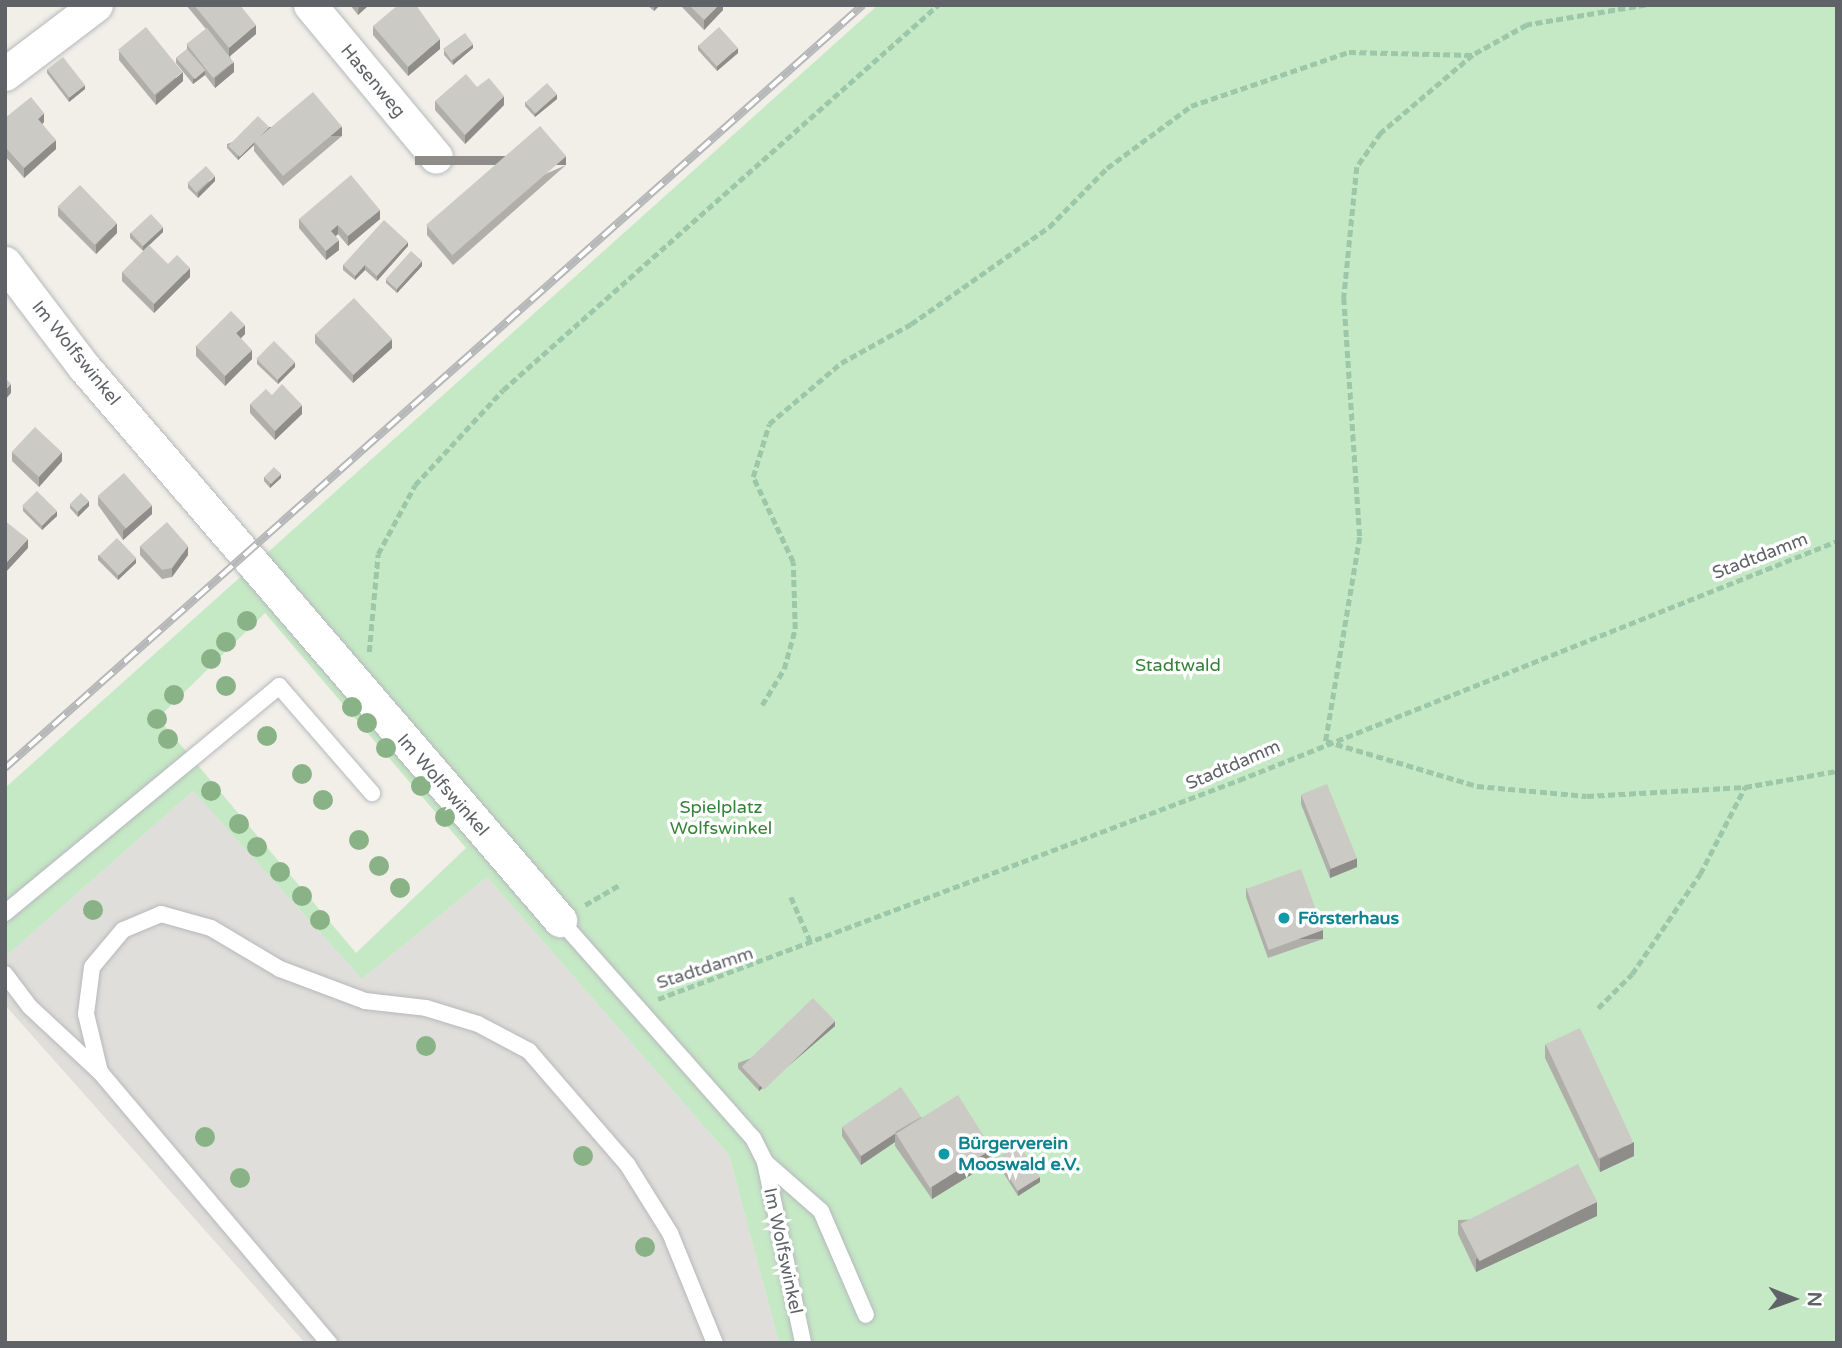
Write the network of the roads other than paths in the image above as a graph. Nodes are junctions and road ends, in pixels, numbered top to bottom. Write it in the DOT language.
graph roads {
  1 [pos="96,5"];
  2 [pos="310,5"];
  3 [pos="5,74"];
  4 [pos="436,157"];
  5 [pos="5,263"];
  6 [pos="372,793"];
  7 [pos="5,914"];
  8 [pos="560,920"];
  9 [pos="5,974"];
  10 [pos="100,1072"];
  11 [pos="765,1162"];
  12 [pos="866,1315"];
  13 [pos="329,1343"];
  14 [pos="715,1343"];
  15 [pos="803,1343"];
  1 -- 3 [label="street"];
  2 -- 4 [label="street, Hasenweg"];
  5 -- 8 [label="street, Im Wolfswinkel"];
  6 -- 7 [label="lane"];
  8 -- 11 [label="lane, Im Wolfswinkel"];
  9 -- 10 [label="lane"];
  10 -- 13 [label="lane"];
  10 -- 14 [label="lane"];
  11 -- 12 [label="lane"];
  11 -- 15 [label="lane, Im Wolfswinkel"];
}
